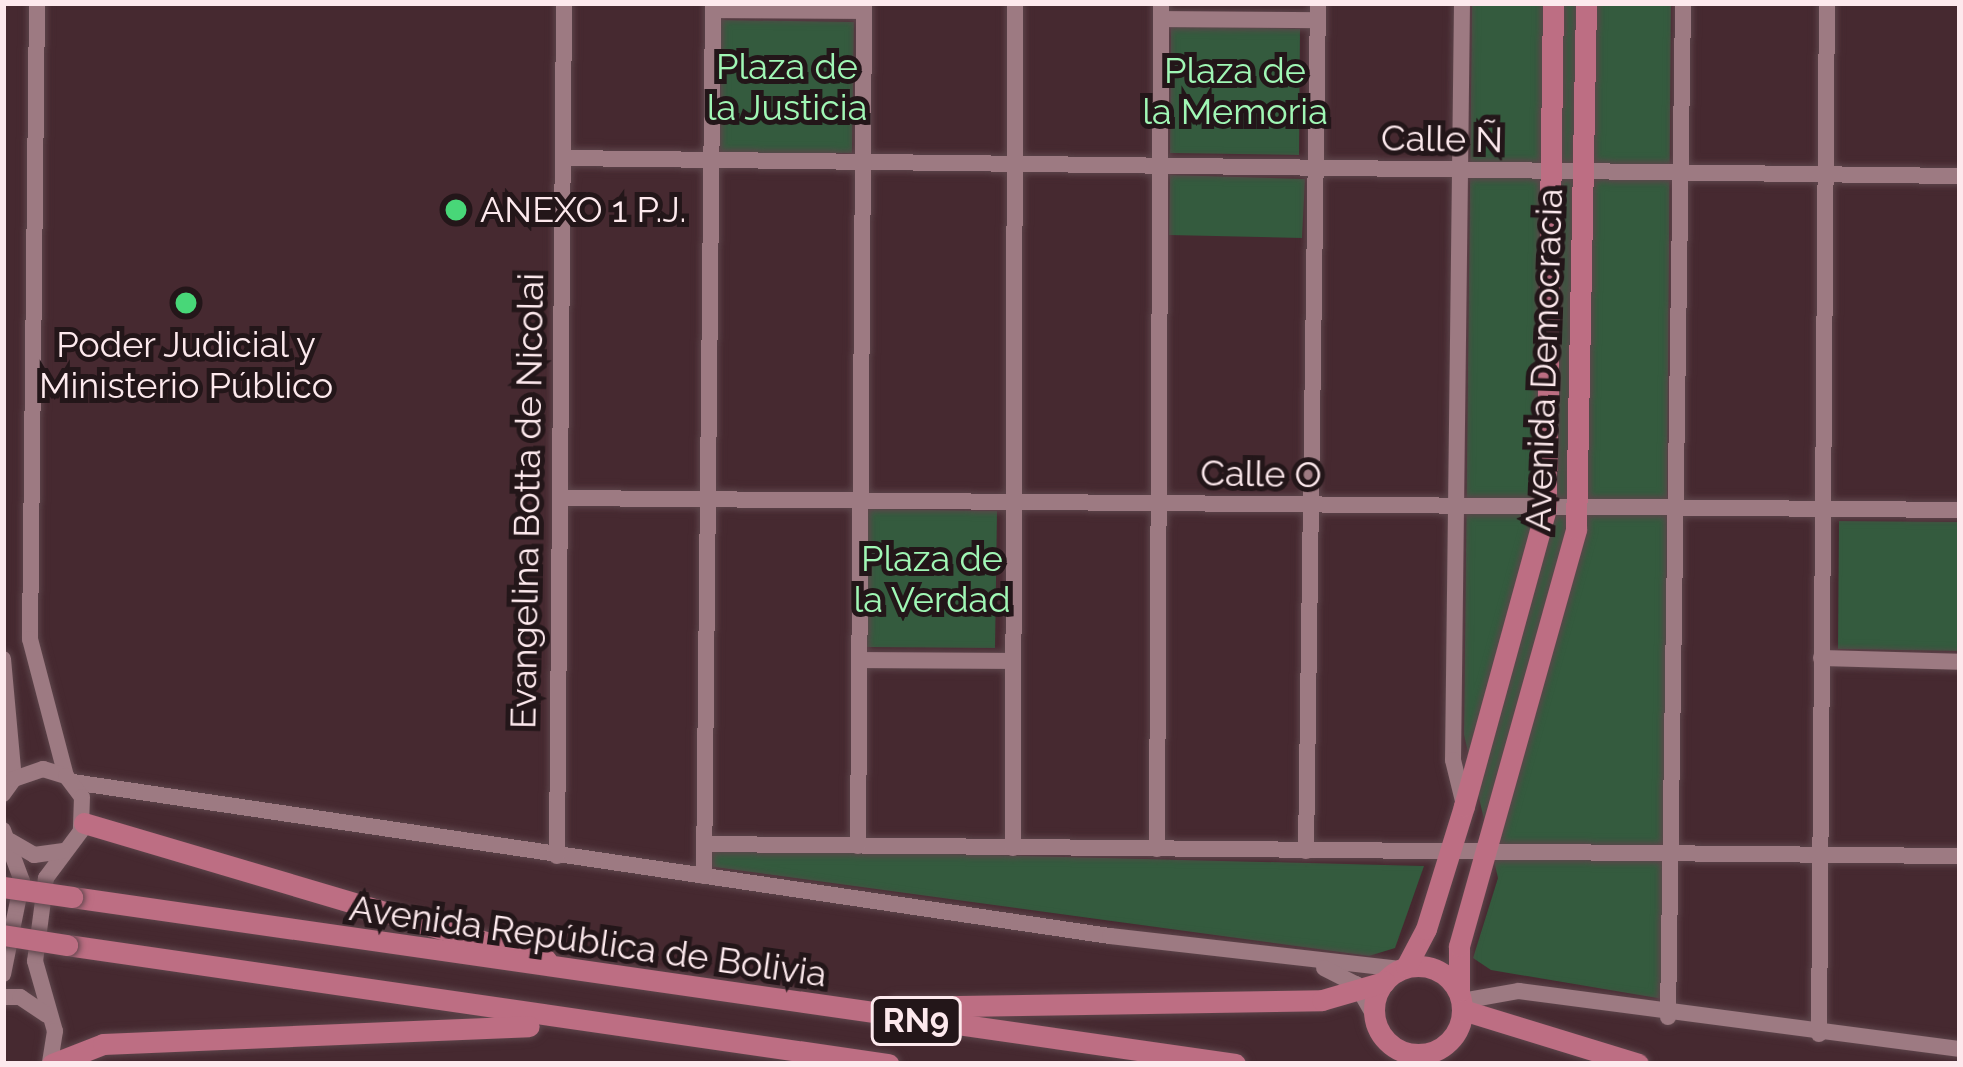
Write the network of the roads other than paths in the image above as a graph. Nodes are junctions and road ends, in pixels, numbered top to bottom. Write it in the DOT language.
graph roads {
  1 [pos="37,3"];
  2 [pos="564,3"];
  3 [pos="1015,3"];
  4 [pos="1462,3"];
  5 [pos="1552,3"];
  6 [pos="1586,3"];
  7 [pos="1683,3"];
  8 [pos="1827,3"];
  9 [pos="713,7"];
  10 [pos="864,7"];
  11 [pos="1161,11"];
  12 [pos="1318,11"];
  13 [pos="564,158"];
  14 [pos="715,160"];
  15 [pos="864,163"];
  16 [pos="1015,165"];
  17 [pos="1160,167"];
  18 [pos="1315,170"];
  19 [pos="1460,172"];
  20 [pos="1550,173"];
  21 [pos="1584,174"];
  22 [pos="1680,175"];
  23 [pos="1960,176"];
  24 [pos="1824,177"];
  25 [pos="561,498"];
  26 [pos="712,500"];
  27 [pos="862,502"];
  28 [pos="1014,505"];
  29 [pos="1158,506"];
  30 [pos="1676,507"];
  31 [pos="1309,508"];
  32 [pos="1455,508"];
  33 [pos="1546,508"];
  34 [pos="1578,508"];
  35 [pos="1821,508"];
  36 [pos="1960,510"];
  37 [pos="1821,658"];
  38 [pos="3,659"];
  39 [pos="860,660"];
  40 [pos="1013,661"];
  41 [pos="1960,662"];
  42 [pos="9,777"];
  43 [pos="70,779"];
  44 [pos="149,794"];
  45 [pos="1464,806"];
  46 [pos="84,819"];
  47 [pos="6,835"];
  48 [pos="705,844"];
  49 [pos="858,846"];
  50 [pos="1012,848"];
  51 [pos="1157,849"];
  52 [pos="62,851"];
  53 [pos="1306,851"];
  54 [pos="1672,852"];
  55 [pos="1448,854"];
  56 [pos="1486,854"];
  57 [pos="1817,854"];
  58 [pos="557,856"];
  59 [pos="1960,856"];
  60 [pos="704,876"];
  61 [pos="3,887"];
  62 [pos="3,935"];
  63 [pos="1312,962"];
  64 [pos="1397,973"];
  65 [pos="3,974"];
  66 [pos="597,978"];
  67 [pos="1362,992"];
  68 [pos="3,997"];
  69 [pos="1461,1001"];
  70 [pos="793,1004"];
  71 [pos="48,1016"];
  72 [pos="1375,1017"];
  73 [pos="1668,1017"];
  74 [pos="595,1025"];
  75 [pos="1819,1034"];
  76 [pos="730,1043"];
  77 [pos="1960,1049"];
  78 [pos="1393,1055"];
  79 [pos="1429,1058"];
  80 [pos="57,1060"];
  81 [pos="813,1064"];
  82 [pos="888,1064"];
  83 [pos="1235,1064"];
  84 [pos="1638,1064"];
  1 -- 43 [label="street"];
  2 -- 13 [label="street, Evangelina Botta de Nicolai"];
  3 -- 16 [label="street"];
  4 -- 19 [label="street"];
  5 -- 20 [label="main road, Avenida Democracia"];
  6 -- 21 [label="main road, Avenida Democracia"];
  7 -- 22 [label="street"];
  8 -- 24 [label="street"];
  9 -- 10 [label="street"];
  9 -- 14 [label="street"];
  10 -- 15 [label="street"];
  11 -- 12 [label="street"];
  11 -- 17 [label="street"];
  12 -- 18 [label="street"];
  13 -- 14 [label="street, Calle Ñ"];
  13 -- 25 [label="street, Evangelina Botta de Nicolai"];
  14 -- 15 [label="street, Calle Ñ"];
  14 -- 26 [label="street"];
  15 -- 16 [label="street, Calle Ñ"];
  15 -- 27 [label="street"];
  16 -- 17 [label="street, Calle Ñ"];
  16 -- 28 [label="street"];
  17 -- 18 [label="street, Calle Ñ"];
  17 -- 29 [label="street"];
  18 -- 19 [label="street, Calle Ñ"];
  18 -- 31 [label="street"];
  19 -- 20 [label="street, Calle Ñ"];
  19 -- 32 [label="street"];
  20 -- 21 [label="street, Calle Ñ"];
  20 -- 33 [label="main road, Avenida Democracia"];
  21 -- 22 [label="street, Calle Ñ"];
  21 -- 34 [label="main road, Avenida Democracia"];
  22 -- 24 [label="street, Calle Ñ"];
  22 -- 30 [label="street"];
  23 -- 24 [label="street, Calle Ñ"];
  24 -- 35 [label="street"];
  25 -- 26 [label="street, Calle O"];
  25 -- 58 [label="street, Evangelina Botta de Nicolai"];
  26 -- 27 [label="street, Calle O"];
  26 -- 48 [label="street"];
  27 -- 28 [label="street, Calle O"];
  27 -- 39 [label="street"];
  28 -- 29 [label="street, Calle O"];
  28 -- 40 [label="street"];
  29 -- 31 [label="street, Calle O"];
  29 -- 51 [label="street"];
  30 -- 34 [label="street, Calle O"];
  30 -- 35 [label="street, Calle O"];
  30 -- 54 [label="street"];
  31 -- 32 [label="street, Calle O"];
  31 -- 53 [label="street"];
  32 -- 33 [label="street, Calle O"];
  32 -- 45 [label="street"];
  33 -- 34 [label="street, Calle O"];
  33 -- 45 [label="main road, Avenida Democracia"];
  34 -- 56 [label="main road, Avenida Democracia"];
  35 -- 36 [label="street, Calle O"];
  35 -- 37 [label="street"];
  37 -- 41 [label="street"];
  37 -- 57 [label="street"];
  38 -- 42 [label="street"];
  39 -- 40 [label="street"];
  39 -- 49 [label="street"];
  40 -- 50 [label="street"];
  42 -- 43 [label="street"];
  43 -- 44 [label="street"];
  43 -- 46 [label="street"];
  44 -- 46 [label="street"];
  44 -- 58 [label="street"];
  45 -- 55 [label="main road, Avenida Democracia"];
  46 -- 52 [label="street"];
  46 -- 66 [label="main road"];
  47 -- 52 [label="street"];
  47 -- 65 [label="street"];
  48 -- 49 [label="street"];
  48 -- 60 [label="street"];
  49 -- 50 [label="street"];
  50 -- 51 [label="street"];
  51 -- 53 [label="street"];
  52 -- 71 [label="street"];
  53 -- 55 [label="street"];
  54 -- 56 [label="street"];
  54 -- 57 [label="street"];
  54 -- 73 [label="street"];
  55 -- 56 [label="street"];
  55 -- 64 [label="main road, Avenida Democracia"];
  56 -- 69 [label="main road, Avenida Democracia"];
  57 -- 59 [label="street"];
  57 -- 75 [label="street"];
  58 -- 60 [label="street"];
  60 -- 63 [label="street"];
  61 -- 66 [label="main road, Avenida República de Bolivia / RN9, bridge"];
  62 -- 74 [label="main road, RN9, bridge"];
  63 -- 64 [label="street"];
  63 -- 67 [label="street"];
  64 -- 67 [label="main road"];
  64 -- 69 [label="main road"];
  64 -- 72 [label="main road"];
  66 -- 70 [label="main road, Avenida República de Bolivia / RN9"];
  67 -- 70 [label="main road"];
  67 -- 72 [label="street"];
  68 -- 71 [label="street"];
  69 -- 73 [label="street"];
  69 -- 79 [label="main road"];
  69 -- 84 [label="main road"];
  70 -- 83 [label="main road, Avenida República de Bolivia / RN9"];
  71 -- 80 [label="street"];
  72 -- 78 [label="main road"];
  73 -- 75 [label="street"];
  74 -- 76 [label="main road, RN9"];
  74 -- 80 [label="main road"];
  75 -- 77 [label="street"];
  76 -- 81 [label="main road"];
  76 -- 82 [label="main road, RN9"];
  78 -- 79 [label="main road"];
}
